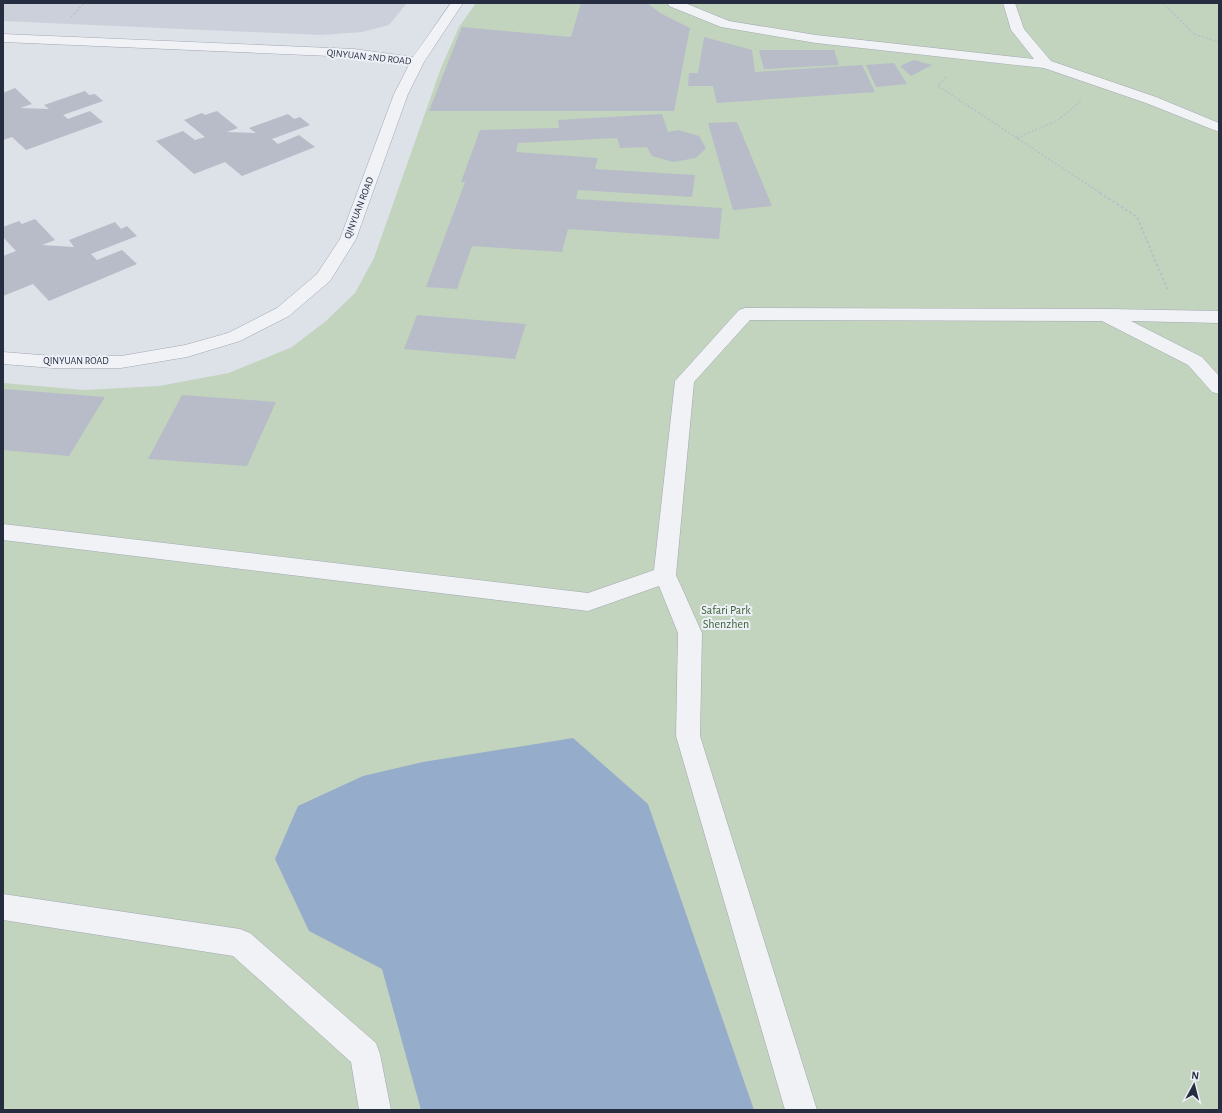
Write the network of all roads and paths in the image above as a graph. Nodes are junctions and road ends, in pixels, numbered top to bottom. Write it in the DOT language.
graph roads {
  1 [pos="84,3"];
  2 [pos="457,3"];
  3 [pos="674,3"];
  4 [pos="1009,3"];
  5 [pos="1163,3"];
  6 [pos="67,21"];
  7 [pos="3,38"];
  8 [pos="1219,42"];
  9 [pos="3,50"];
  10 [pos="966,56"];
  11 [pos="417,62"];
  12 [pos="1046,64"];
  13 [pos="1058,120"];
  14 [pos="1219,128"];
  15 [pos="1017,138"];
  16 [pos="1105,315"];
  17 [pos="1179,317"];
  18 [pos="1219,317"];
  19 [pos="3,358"];
  20 [pos="1219,388"];
  21 [pos="3,532"];
  22 [pos="665,575"];
  23 [pos="3,907"];
  24 [pos="375,1110"];
  25 [pos="801,1110"];
  1 -- 6 [label="path"];
  2 -- 11 [label="street, QINYUAN ROAD"];
  3 -- 10 [label="street"];
  4 -- 12 [label="street"];
  5 -- 8 [label="path"];
  7 -- 11 [label="street, QINYUAN 2ND ROAD"];
  9 -- 11 [label="street, QINYUAN 2ND ROAD"];
  10 -- 12 [label="street"];
  10 -- 15 [label="path"];
  11 -- 19 [label="street, QINYUAN ROAD"];
  12 -- 14 [label="street"];
  13 -- 15 [label="path"];
  15 -- 17 [label="path"];
  16 -- 17 [label="street"];
  16 -- 20 [label="street"];
  16 -- 22 [label="street"];
  17 -- 18 [label="street"];
  21 -- 22 [label="street"];
  22 -- 25 [label="street"];
  23 -- 24 [label="street"];
}
